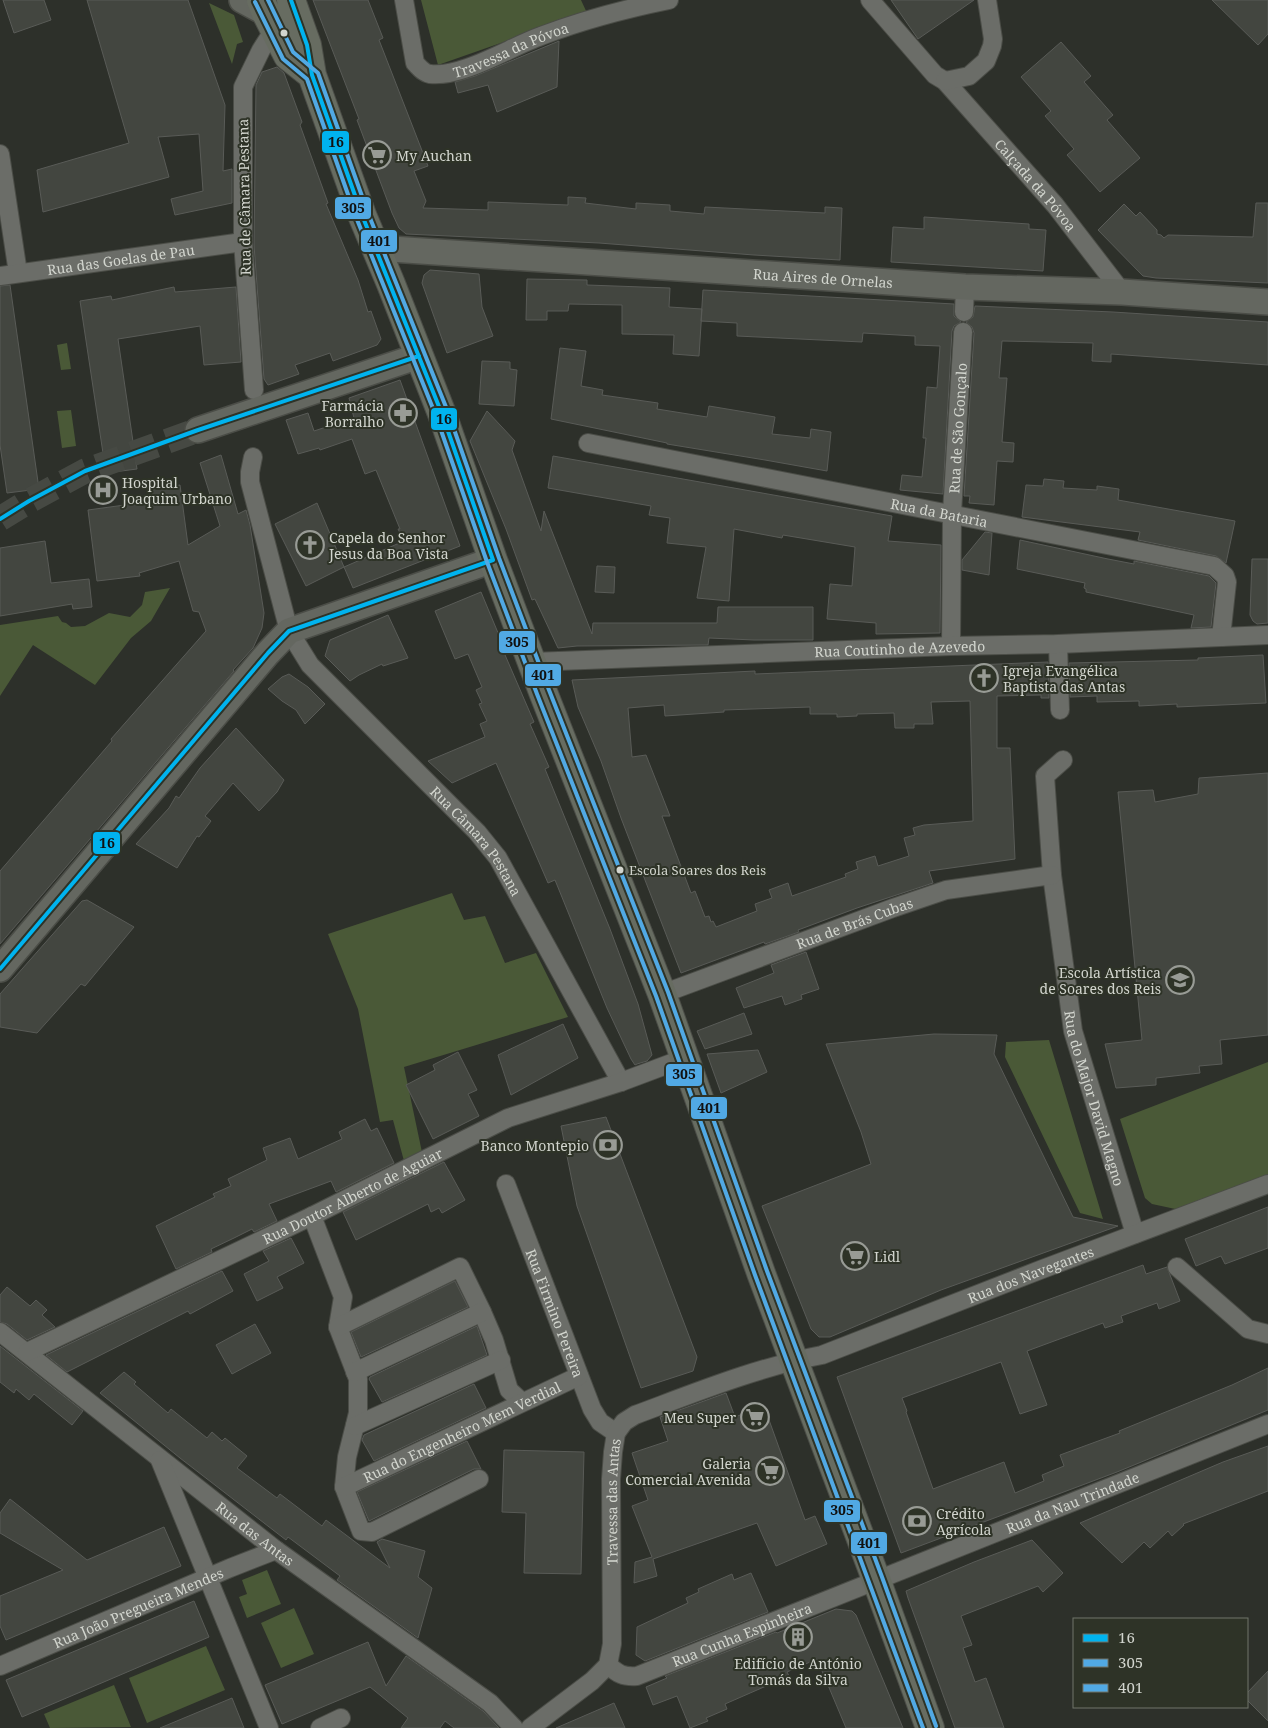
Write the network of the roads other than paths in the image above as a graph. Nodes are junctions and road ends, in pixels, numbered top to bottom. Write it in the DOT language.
graph roads {
  1 [pos="242,0"];
  2 [pos="291,0"];
  3 [pos="404,0"];
  4 [pos="669,0"];
  5 [pos="870,0"];
  6 [pos="987,0"];
  7 [pos="267,15"];
  8 [pos="312,75"];
  9 [pos="946,81"];
  10 [pos="0,154"];
  11 [pos="242,242"];
  12 [pos="376,248"];
  13 [pos="18,273"];
  14 [pos="0,276"];
  15 [pos="965,287"];
  16 [pos="1122,292"];
  17 [pos="1268,302"];
  18 [pos="964,312"];
  19 [pos="963,332"];
  20 [pos="419,356"];
  21 [pos="254,390"];
  22 [pos="198,430"];
  23 [pos="588,443"];
  24 [pos="253,457"];
  25 [pos="952,513"];
  26 [pos="494,560"];
  27 [pos="289,632"];
  28 [pos="1268,635"];
  29 [pos="1222,637"];
  30 [pos="1058,644"];
  31 [pos="950,646"];
  32 [pos="532,662"];
  33 [pos="1060,710"];
  34 [pos="1063,760"];
  35 [pos="1052,875"];
  36 [pos="0,969"];
  37 [pos="662,994"];
  38 [pos="685,1058"];
  39 [pos="621,1082"];
  40 [pos="506,1184"];
  41 [pos="1268,1184"];
  42 [pos="312,1216"];
  43 [pos="1135,1234"];
  44 [pos="1177,1266"];
  45 [pos="482,1312"];
  46 [pos="338,1327"];
  47 [pos="0,1332"];
  48 [pos="1268,1334"];
  49 [pos="27,1352"];
  50 [pos="501,1360"];
  51 [pos="793,1360"];
  52 [pos="355,1372"];
  53 [pos="579,1376"];
  54 [pos="522,1402"];
  55 [pos="1268,1424"];
  56 [pos="354,1426"];
  57 [pos="616,1433"];
  58 [pos="160,1459"];
  59 [pos="480,1479"];
  60 [pos="344,1487"];
  61 [pos="276,1550"];
  62 [pos="208,1577"];
  63 [pos="876,1579"];
  64 [pos="608,1665"];
  65 [pos="0,1666"];
  66 [pos="341,1718"];
  67 [pos="270,1728"];
  68 [pos="320,1728"];
  69 [pos="514,1728"];
  70 [pos="530,1728"];
  71 [pos="930,1728"];
  1 -- 7 [label="street"];
  2 -- 8 [label="main road"];
  3 -- 4 [label="street, Travessa da Póvoa"];
  5 -- 9 [label="street"];
  6 -- 9 [label="street"];
  7 -- 8 [label="main road"];
  7 -- 11 [label="street, Rua de Câmara Pestana"];
  8 -- 12 [label="main road"];
  9 -- 16 [label="street, Calçada da Póvoa"];
  10 -- 13 [label="street"];
  11 -- 13 [label="street, Rua das Goelas de Pau"];
  11 -- 21 [label="street, Rua de Câmara Pestana"];
  12 -- 15 [label="street, Rua Aires de Ornelas"];
  12 -- 20 [label="main road"];
  13 -- 14 [label="street, Rua das Goelas de Pau"];
  15 -- 16 [label="street, Rua Aires de Ornelas"];
  15 -- 18 [label="street"];
  16 -- 17 [label="street, Rua Aires de Ornelas"];
  19 -- 25 [label="street, Rua de São Gonçalo"];
  20 -- 22 [label="street"];
  20 -- 26 [label="main road"];
  23 -- 25 [label="street, Rua da Bataria"];
  24 -- 27 [label="street"];
  25 -- 29 [label="street, Rua da Bataria"];
  25 -- 31 [label="street, Rua de São Gonçalo"];
  26 -- 27 [label="street"];
  26 -- 32 [label="main road"];
  27 -- 36 [label="street"];
  27 -- 39 [label="street, Rua Câmara Pestana"];
  28 -- 29 [label="street, Rua Coutinho de Azevedo"];
  29 -- 30 [label="street, Rua Coutinho de Azevedo"];
  30 -- 31 [label="street, Rua Coutinho de Azevedo"];
  30 -- 33 [label="street"];
  31 -- 32 [label="street, Rua Coutinho de Azevedo"];
  32 -- 37 [label="main road"];
  34 -- 35 [label="street, Rua do Major David Magno"];
  35 -- 37 [label="street, Rua de Brás Cubas"];
  35 -- 43 [label="street, Rua do Major David Magno"];
  37 -- 38 [label="main road"];
  38 -- 39 [label="street, Rua Doutor Alberto de Aguiar"];
  38 -- 51 [label="main road"];
  39 -- 42 [label="street, Rua Doutor Alberto de Aguiar"];
  40 -- 53 [label="street, Rua Firmino Pereira"];
  41 -- 43 [label="street, Rua dos Navegantes"];
  42 -- 46 [label="street"];
  42 -- 49 [label="street, Rua Doutor Alberto de Aguiar"];
  43 -- 51 [label="street, Rua dos Navegantes"];
  44 -- 48 [label="street"];
  45 -- 46 [label="street"];
  45 -- 50 [label="street"];
  45 -- 52 [label="street"];
  46 -- 52 [label="street"];
  47 -- 49 [label="street, Rua das Antas"];
  49 -- 58 [label="street, Rua das Antas"];
  50 -- 54 [label="street"];
  50 -- 56 [label="street"];
  51 -- 57 [label="street, Travessa das Antas"];
  51 -- 63 [label="main road"];
  52 -- 56 [label="street"];
  53 -- 54 [label="street, Rua do Engenheiro Mem Verdial"];
  53 -- 57 [label="street, Rua Firmino Pereira"];
  54 -- 60 [label="street, Rua do Engenheiro Mem Verdial"];
  55 -- 63 [label="street, Rua da Nau Trindade"];
  56 -- 60 [label="street"];
  57 -- 64 [label="street, Travessa das Antas"];
  58 -- 61 [label="street, Rua das Antas"];
  58 -- 62 [label="street"];
  59 -- 60 [label="street"];
  61 -- 62 [label="street, Rua João Pregueira Mendes"];
  61 -- 69 [label="street, Rua das Antas"];
  62 -- 65 [label="street, Rua João Pregueira Mendes"];
  62 -- 67 [label="street"];
  63 -- 64 [label="street, Rua Cunha Espinheira"];
  63 -- 71 [label="main road"];
  64 -- 70 [label="street"];
  66 -- 68 [label="street"];
}
